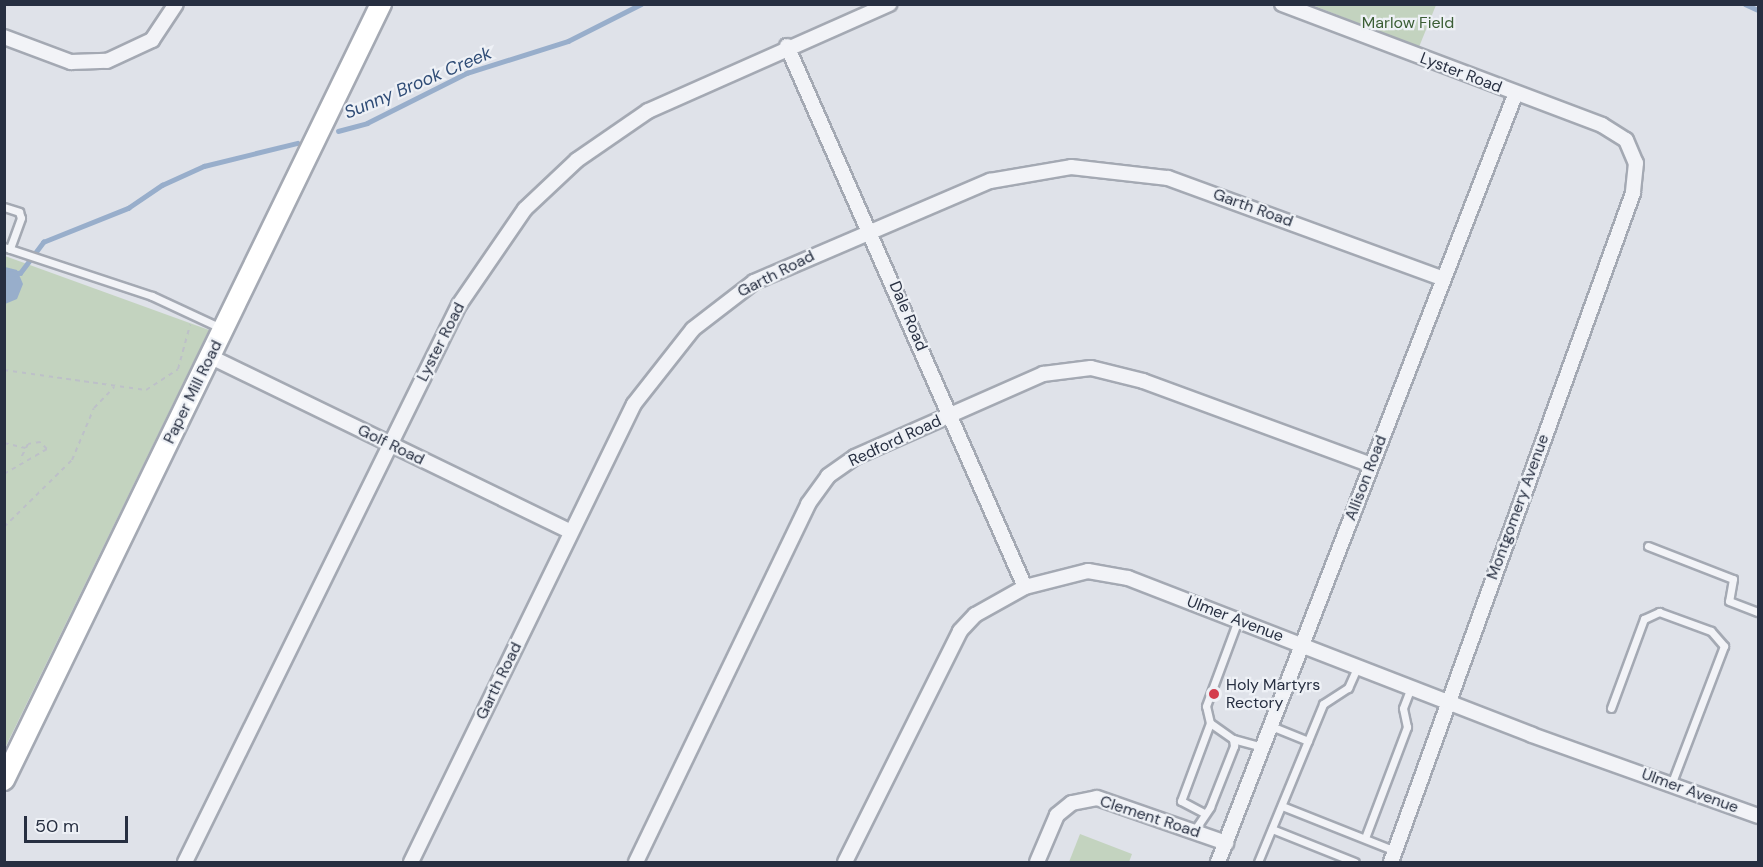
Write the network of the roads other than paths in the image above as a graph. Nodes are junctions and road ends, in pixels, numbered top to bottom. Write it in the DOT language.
graph roads {
  1 [pos="176,4"];
  2 [pos="381,4"];
  3 [pos="889,4"];
  4 [pos="1282,4"];
  5 [pos="4,37"];
  6 [pos="787,46"];
  7 [pos="1515,95"];
  8 [pos="1634,150"];
  9 [pos="4,207"];
  10 [pos="871,229"];
  11 [pos="7,248"];
  12 [pos="1442,278"];
  13 [pos="224,329"];
  14 [pos="211,357"];
  15 [pos="951,415"];
  16 [pos="389,444"];
  17 [pos="1371,465"];
  18 [pos="571,532"];
  19 [pos="1648,546"];
  20 [pos="1025,587"];
  21 [pos="1758,612"];
  22 [pos="1238,620"];
  23 [pos="1303,645"];
  24 [pos="1358,666"];
  25 [pos="1411,687"];
  26 [pos="1448,701"];
  27 [pos="1611,708"];
  28 [pos="1210,723"];
  29 [pos="1271,726"];
  30 [pos="1308,741"];
  31 [pos="1233,742"];
  32 [pos="1263,747"];
  33 [pos="4,780"];
  34 [pos="1671,785"];
  35 [pos="1281,806"];
  36 [pos="1204,813"];
  37 [pos="1758,816"];
  38 [pos="1272,829"];
  39 [pos="1194,831"];
  40 [pos="1365,838"];
  41 [pos="1226,843"];
  42 [pos="1393,856"];
  43 [pos="185,862"];
  44 [pos="411,862"];
  45 [pos="636,862"];
  46 [pos="845,862"];
  47 [pos="1037,862"];
  48 [pos="1218,862"];
  49 [pos="1258,862"];
  50 [pos="1355,862"];
  1 -- 5 [label="street"];
  2 -- 13 [label="street, Paper Mill Road"];
  3 -- 6 [label="street, Lyster Road"];
  4 -- 7 [label="street, Lyster Road"];
  6 -- 10 [label="street, Dale Road"];
  6 -- 16 [label="street, Lyster Road"];
  7 -- 8 [label="street, Lyster Road"];
  7 -- 12 [label="street, Allison Road"];
  8 -- 26 [label="street, Montgomery Avenue"];
  9 -- 11 [label="lane"];
  10 -- 12 [label="street, Garth Road"];
  10 -- 15 [label="street, Dale Road"];
  10 -- 18 [label="street, Garth Road"];
  11 -- 13 [label="lane"];
  12 -- 17 [label="street, Allison Road"];
  13 -- 14 [label="street, Paper Mill Road"];
  14 -- 16 [label="street, Golf Road"];
  14 -- 33 [label="street, Paper Mill Road"];
  15 -- 17 [label="street, Redford Road"];
  15 -- 20 [label="street, Dale Road"];
  15 -- 45 [label="street, Redford Road"];
  16 -- 18 [label="street, Golf Road"];
  16 -- 43 [label="street, Lyster Road"];
  17 -- 23 [label="street, Allison Road"];
  18 -- 44 [label="street, Garth Road"];
  19 -- 21 [label="lane"];
  20 -- 22 [label="street, Ulmer Avenue"];
  20 -- 46 [label="street, Ulmer Avenue"];
  22 -- 23 [label="street, Ulmer Avenue"];
  22 -- 28 [label="lane"];
  23 -- 24 [label="street, Ulmer Avenue"];
  23 -- 29 [label="street, Allison Road"];
  24 -- 25 [label="street, Ulmer Avenue"];
  24 -- 30 [label="lane"];
  25 -- 26 [label="street, Ulmer Avenue"];
  25 -- 40 [label="lane"];
  26 -- 34 [label="street, Ulmer Avenue"];
  26 -- 42 [label="street, Montgomery Avenue"];
  27 -- 34 [label="lane"];
  28 -- 31 [label="lane"];
  28 -- 36 [label="lane"];
  29 -- 30 [label="lane"];
  29 -- 32 [label="street, Allison Road"];
  30 -- 35 [label="lane"];
  31 -- 32 [label="lane"];
  31 -- 36 [label="lane"];
  32 -- 41 [label="street, Allison Road"];
  34 -- 37 [label="street, Ulmer Avenue"];
  35 -- 38 [label="lane"];
  35 -- 40 [label="lane"];
  36 -- 39 [label="lane"];
  38 -- 49 [label="lane"];
  38 -- 50 [label="lane"];
  39 -- 41 [label="street, Clement Road"];
  39 -- 47 [label="street, Clement Road"];
  40 -- 42 [label="lane"];
  41 -- 48 [label="street, Allison Road"];
}
